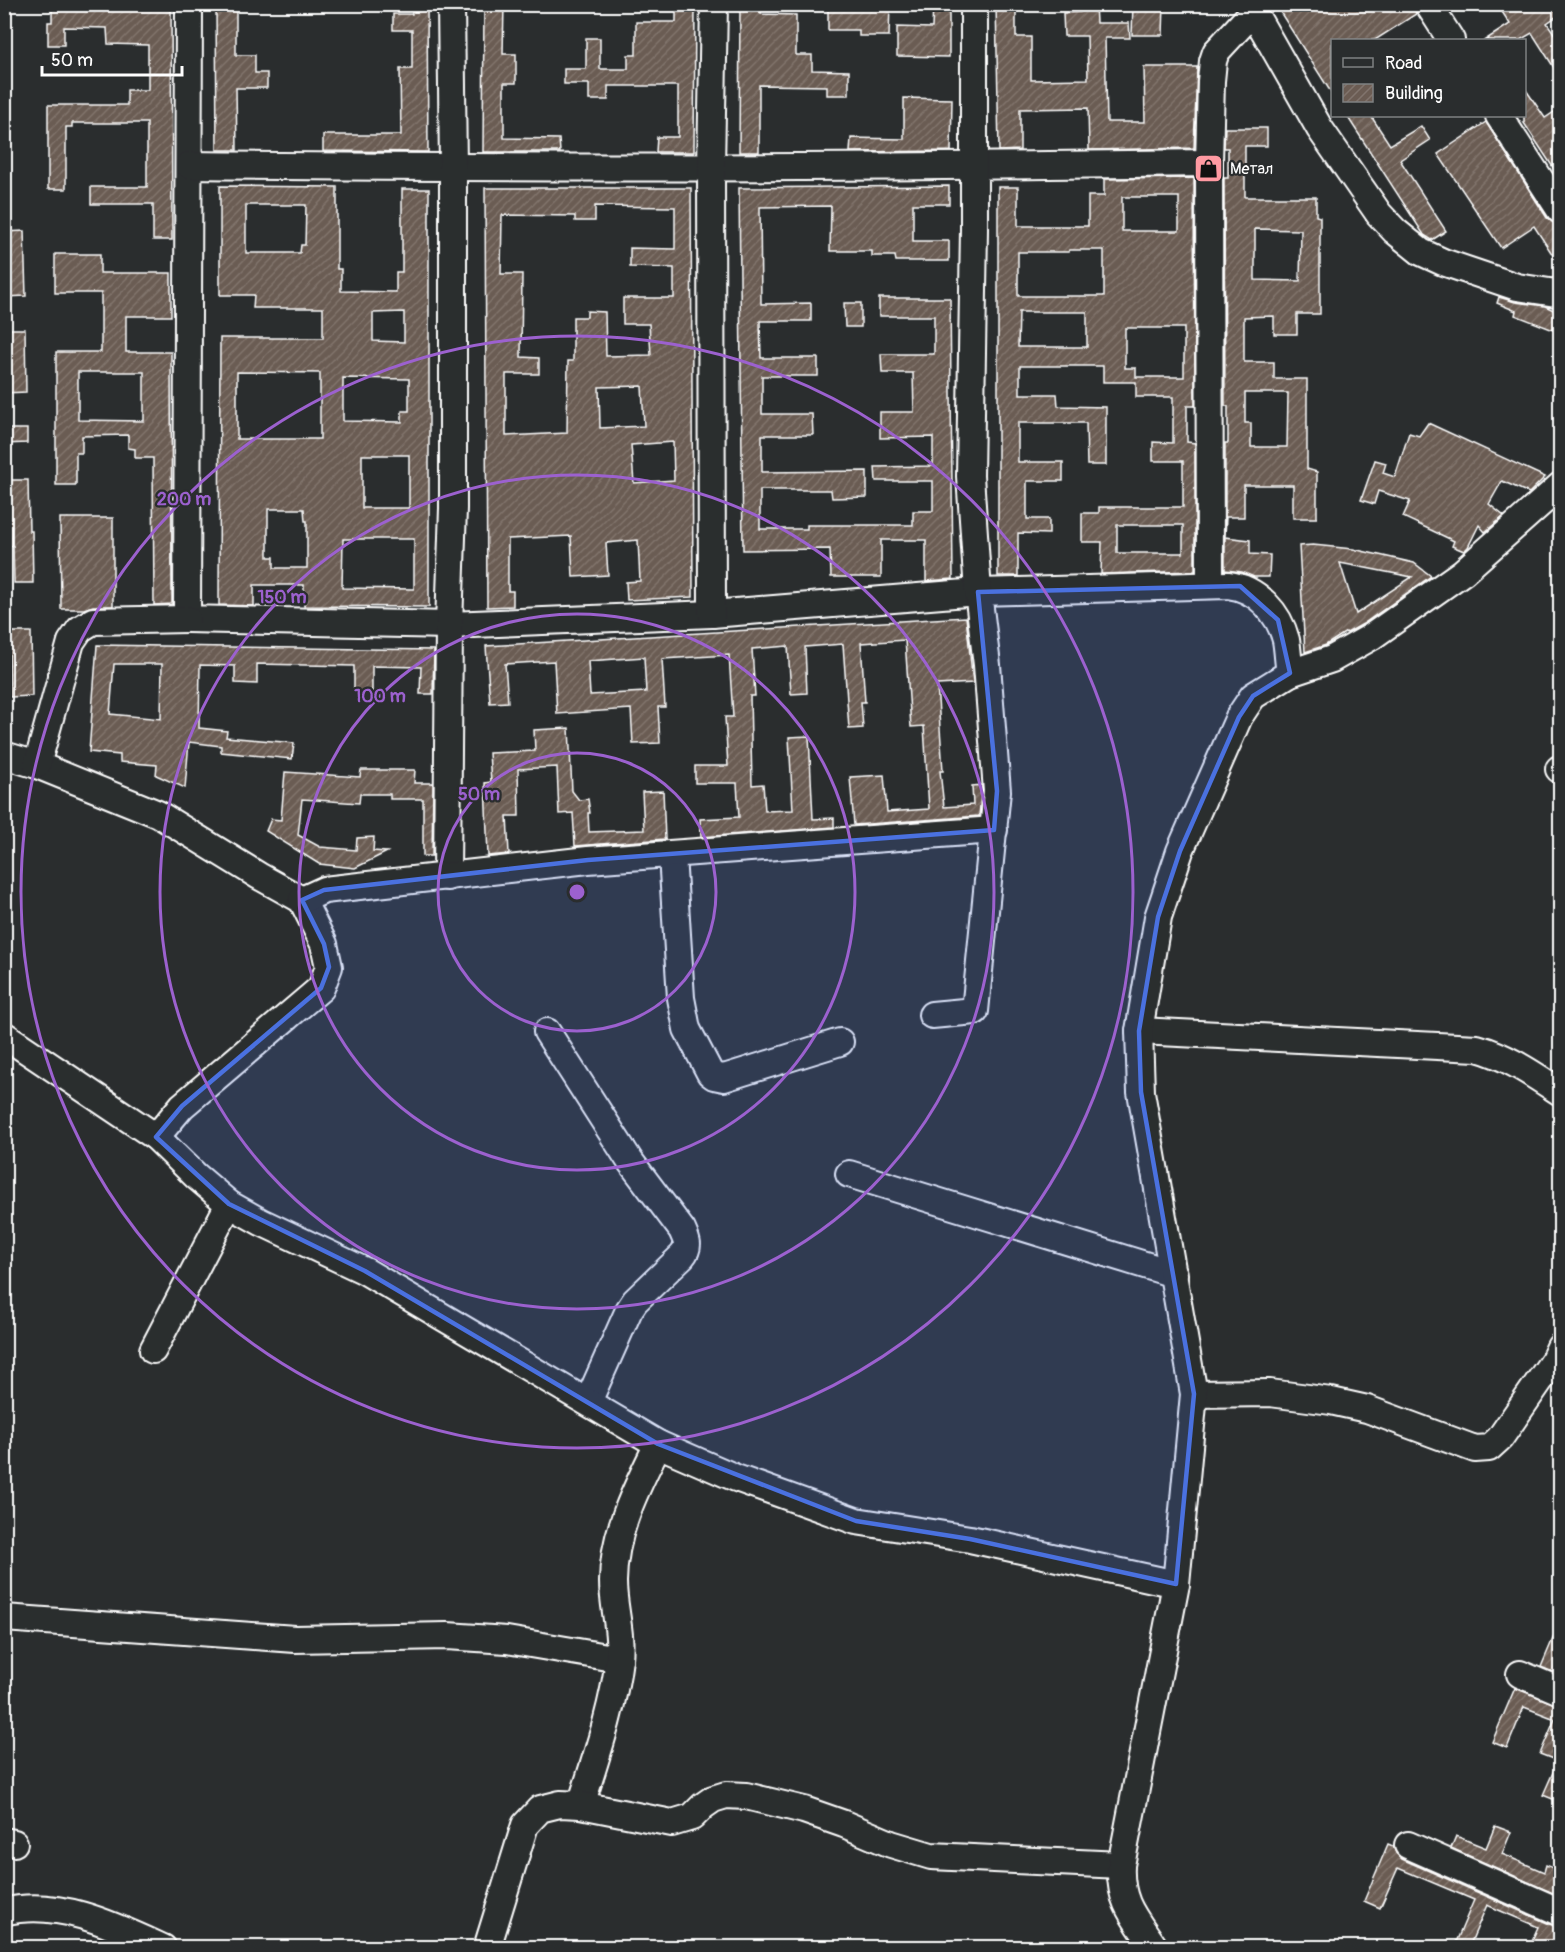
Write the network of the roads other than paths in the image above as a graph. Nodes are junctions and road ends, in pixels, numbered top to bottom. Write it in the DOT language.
graph roads {
  1 [pos="189,4"];
  2 [pos="451,4"];
  3 [pos="714,4"];
  4 [pos="974,4"];
  5 [pos="1428,4"];
  6 [pos="1251,8"];
  7 [pos="1450,39"];
  8 [pos="1500,117"];
  9 [pos="1209,163"];
  10 [pos="189,165"];
  11 [pos="974,166"];
  12 [pos="711,167"];
  13 [pos="453,168"];
  14 [pos="1560,210"];
  15 [pos="1560,290"];
  16 [pos="1560,486"];
  17 [pos="1210,584"];
  18 [pos="978,592"];
  19 [pos="712,614"];
  20 [pos="187,619"];
  21 [pos="449,625"];
  22 [pos="1290,673"];
  23 [pos="4,755"];
  24 [pos="37,765"];
  25 [pos="994,830"];
  26 [pos="672,855"];
  27 [pos="447,877"];
  28 [pos="302,900"];
  29 [pos="932,1015"];
  30 [pos="1139,1031"];
  31 [pos="547,1032"];
  32 [pos="4,1035"];
  33 [pos="840,1042"];
  34 [pos="1560,1092"];
  35 [pos="156,1137"];
  36 [pos="849,1174"];
  37 [pos="229,1204"];
  38 [pos="1174,1274"];
  39 [pos="1560,1347"];
  40 [pos="153,1350"];
  41 [pos="1194,1394"];
  42 [pos="588,1402"];
  43 [pos="658,1444"];
  44 [pos="1176,1584"];
  45 [pos="4,1618"];
  46 [pos="619,1659"];
  47 [pos="1520,1674"];
  48 [pos="1560,1691"];
  49 [pos="581,1805"];
  50 [pos="1408,1845"];
  51 [pos="1121,1865"];
  52 [pos="4,1912"];
  53 [pos="1560,1912"];
  54 [pos="164,1947"];
  55 [pos="487,1947"];
  56 [pos="1155,1947"];
  1 -- 10 [label="street"];
  2 -- 13 [label="street"];
  3 -- 12 [label="street"];
  4 -- 11 [label="street"];
  5 -- 7 [label="street"];
  6 -- 9 [label="street"];
  6 -- 15 [label="street"];
  8 -- 14 [label="street"];
  9 -- 11 [label="street"];
  9 -- 17 [label="street"];
  10 -- 13 [label="street"];
  10 -- 20 [label="street"];
  11 -- 12 [label="street"];
  11 -- 18 [label="street"];
  12 -- 13 [label="street"];
  12 -- 19 [label="street"];
  13 -- 21 [label="street"];
  16 -- 22 [label="street"];
  17 -- 18 [label="street"];
  17 -- 22 [label="street"];
  18 -- 19 [label="street"];
  18 -- 25 [label="street"];
  19 -- 21 [label="street"];
  20 -- 21 [label="street"];
  20 -- 24 [label="street"];
  21 -- 27 [label="street"];
  22 -- 30 [label="street"];
  23 -- 24 [label="street"];
  24 -- 28 [label="street"];
  25 -- 26 [label="street"];
  25 -- 29 [label="street"];
  26 -- 27 [label="street"];
  26 -- 33 [label="street"];
  27 -- 28 [label="street"];
  28 -- 35 [label="street"];
  30 -- 34 [label="street"];
  30 -- 38 [label="street"];
  31 -- 42 [label="street"];
  32 -- 35 [label="street"];
  35 -- 37 [label="street"];
  36 -- 38 [label="street"];
  37 -- 40 [label="street"];
  37 -- 42 [label="street"];
  38 -- 41 [label="street"];
  39 -- 41 [label="street"];
  41 -- 44 [label="street"];
  42 -- 43 [label="street"];
  43 -- 44 [label="street"];
  43 -- 46 [label="street"];
  44 -- 51 [label="street"];
  45 -- 46 [label="street"];
  46 -- 49 [label="street"];
  47 -- 48 [label="street"];
  49 -- 51 [label="street"];
  49 -- 55 [label="street"];
  50 -- 53 [label="street"];
  51 -- 56 [label="street"];
  52 -- 54 [label="street"];
}
